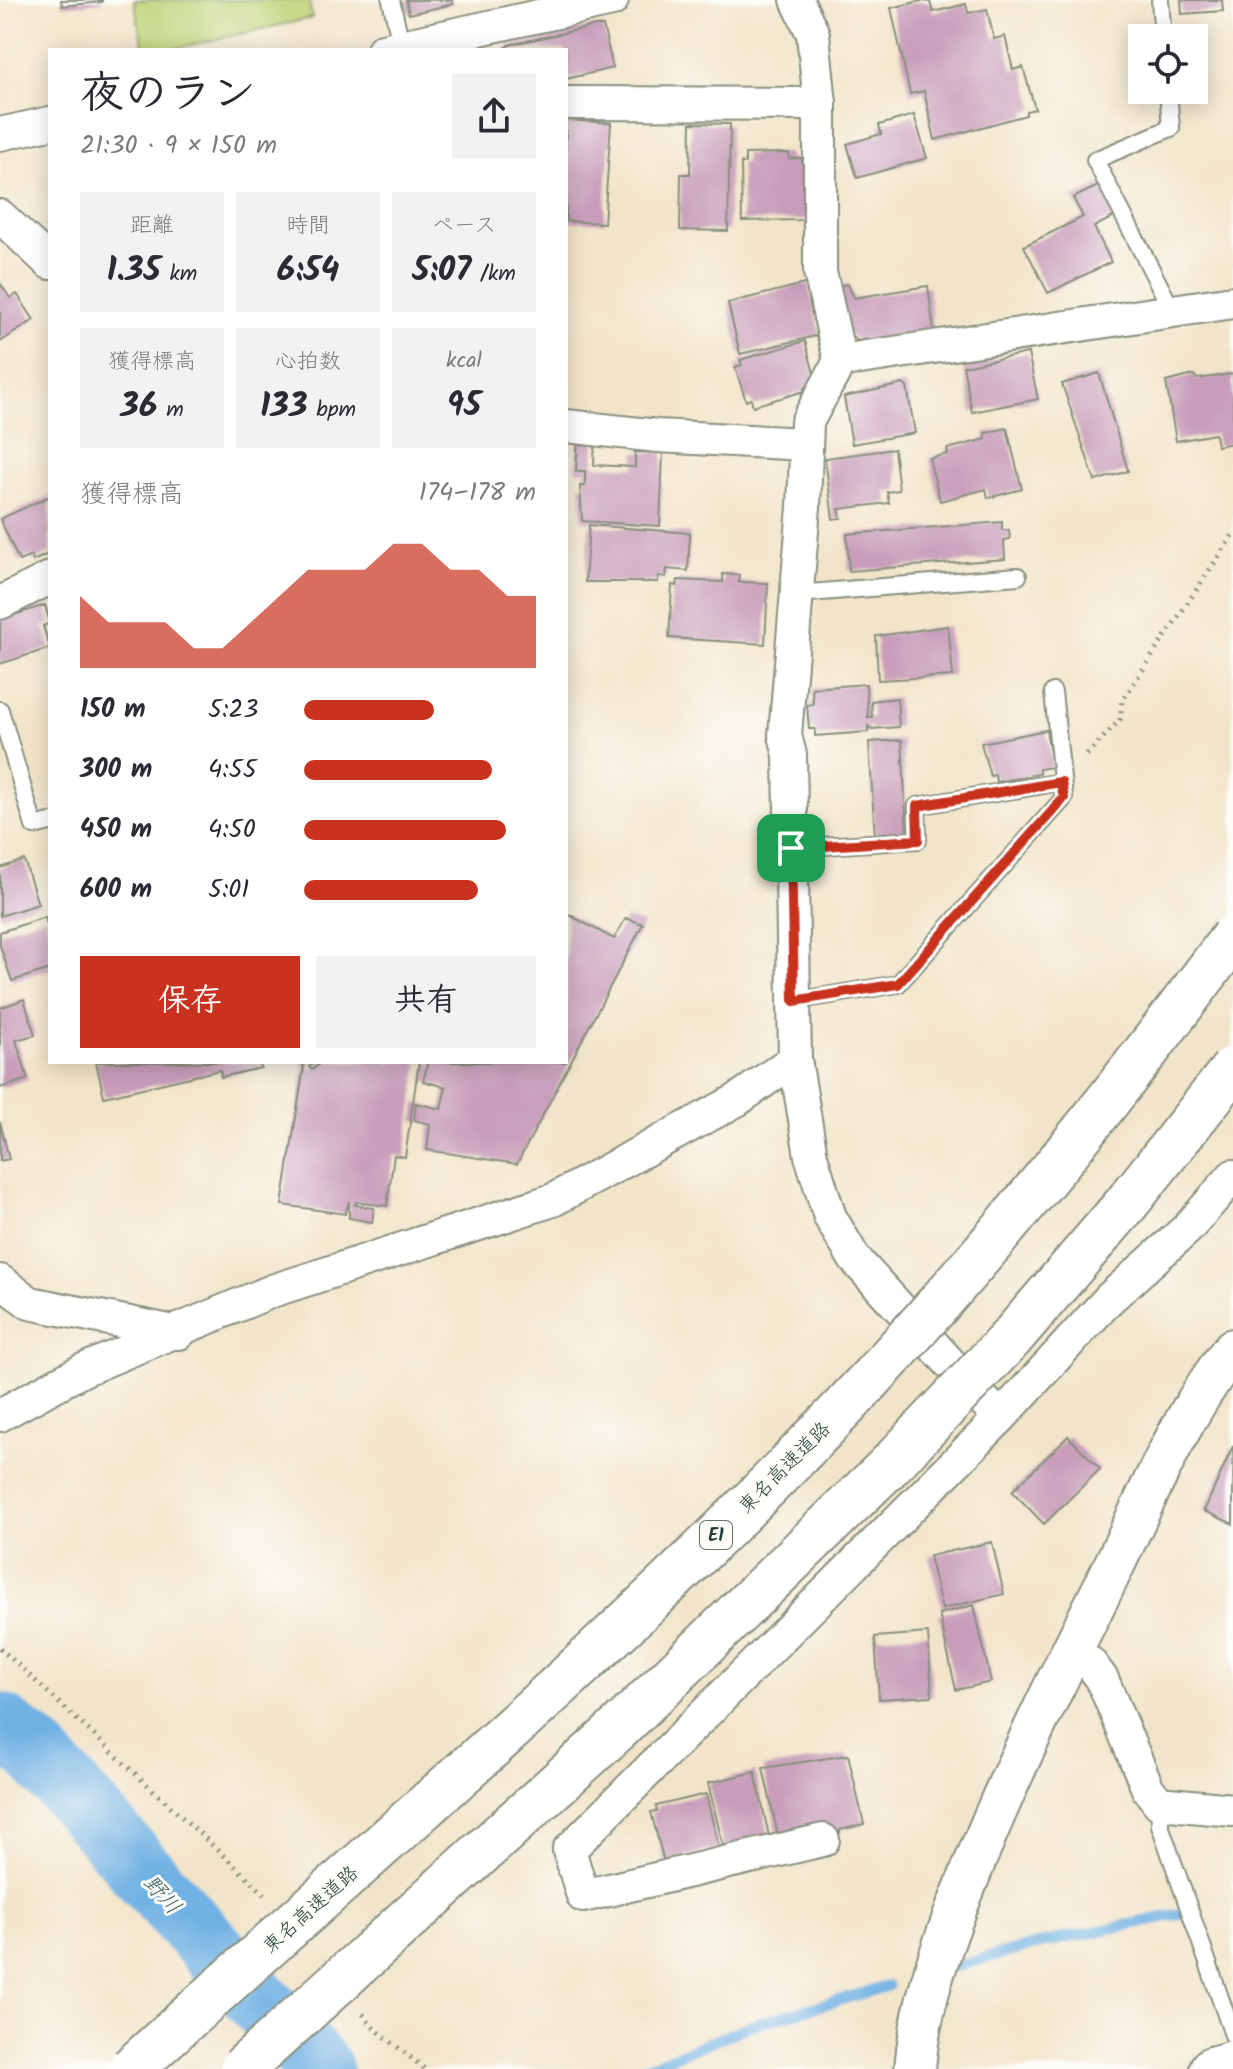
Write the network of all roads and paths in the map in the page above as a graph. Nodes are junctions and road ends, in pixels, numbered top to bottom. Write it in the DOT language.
graph roads {
  1 [pos="391,0"];
  2 [pos="612,0"];
  3 [pos="797,0"];
  4 [pos="1160,0"];
  5 [pos="1162,24"];
  6 [pos="396,48"];
  7 [pos="400,48"];
  8 [pos="568,103"];
  9 [pos="820,104"];
  10 [pos="1169,104"];
  11 [pos="48,123"];
  12 [pos="0,134"];
  13 [pos="0,216"];
  14 [pos="48,261"];
  15 [pos="1233,302"];
  16 [pos="1173,312"];
  17 [pos="840,361"];
  18 [pos="568,426"];
  19 [pos="804,444"];
  20 [pos="1233,535"];
  21 [pos="1018,576"];
  22 [pos="48,579"];
  23 [pos="797,594"];
  24 [pos="0,603"];
  25 [pos="1053,692"];
  26 [pos="0,710"];
  27 [pos="1061,782"];
  28 [pos="48,822"];
  29 [pos="791,848"];
  30 [pos="1233,937"];
  31 [pos="794,1001"];
  32 [pos="795,1059"];
  33 [pos="1233,1069"];
  34 [pos="1233,1176"];
  35 [pos="0,1281"];
  36 [pos="179,1333"];
  37 [pos="1233,1349"];
  38 [pos="0,1415"];
  39 [pos="1000,1418"];
  40 [pos="0,1648"];
  41 [pos="1071,1650"];
  42 [pos="1159,1803"];
  43 [pos="1231,1804"];
  44 [pos="823,1840"];
  45 [pos="269,1899"];
  46 [pos="355,2005"];
  47 [pos="1233,2035"];
  48 [pos="1233,2063"];
  49 [pos="131,2069"];
  50 [pos="242,2069"];
  51 [pos="425,2069"];
  52 [pos="915,2069"];
  53 [pos="1214,2069"];
  1 -- 6 [label="lane"];
  2 -- 7 [label="street"];
  3 -- 9 [label="street"];
  4 -- 5 [label="lane"];
  8 -- 9 [label="street"];
  9 -- 17 [label="street"];
  10 -- 16 [label="lane"];
  11 -- 12 [label="street"];
  13 -- 14 [label="street"];
  15 -- 16 [label="street"];
  16 -- 17 [label="street"];
  17 -- 19 [label="street"];
  18 -- 19 [label="street"];
  19 -- 23 [label="street"];
  20 -- 27 [label="path"];
  21 -- 23 [label="lane"];
  22 -- 24 [label="street"];
  23 -- 29 [label="street"];
  25 -- 27 [label="lane"];
  26 -- 28 [label="lane"];
  27 -- 29 [label="lane"];
  27 -- 31 [label="lane"];
  29 -- 31 [label="street"];
  30 -- 49 [label="main road, 東名高速道路 / E1, bridge"];
  31 -- 32 [label="street"];
  32 -- 36 [label="street"];
  32 -- 39 [label="street"];
  33 -- 50 [label="main road, bridge"];
  34 -- 39 [label="street"];
  35 -- 36 [label="street"];
  36 -- 38 [label="street"];
  37 -- 41 [label="street"];
  39 -- 44 [label="street"];
  40 -- 45 [label="path"];
  41 -- 42 [label="street"];
  41 -- 52 [label="street"];
  42 -- 43 [label="street"];
  42 -- 47 [label="lane"];
  46 -- 51 [label="path"];
  48 -- 53 [label="main road"];
}
